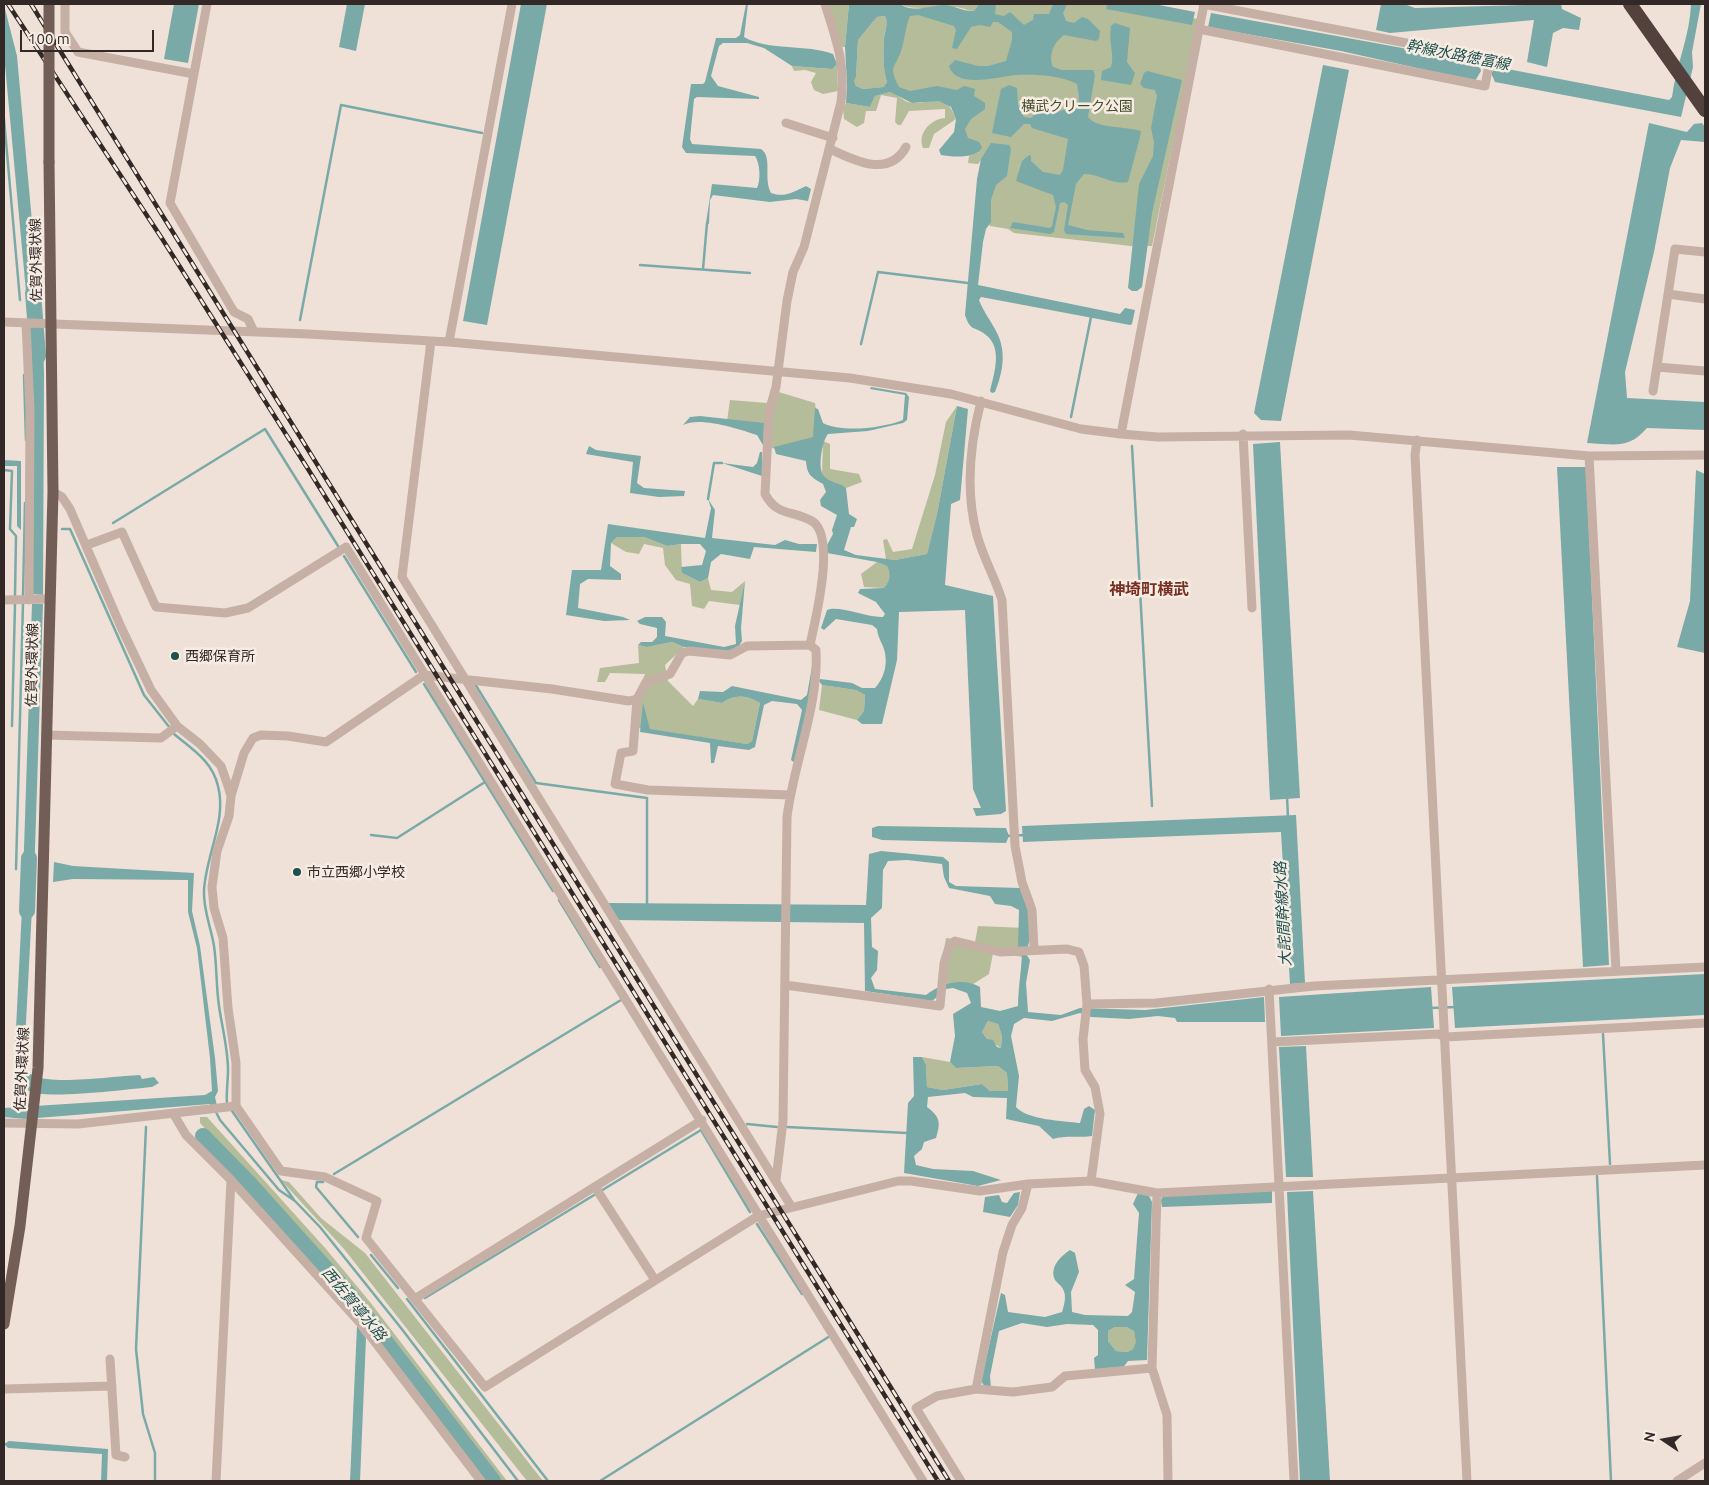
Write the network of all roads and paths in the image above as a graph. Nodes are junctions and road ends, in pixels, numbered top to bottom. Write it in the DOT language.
graph roads {
  1 [pos="49,4"];
  2 [pos="64,4"];
  3 [pos="207,4"];
  4 [pos="512,4"];
  5 [pos="825,4"];
  6 [pos="1203,4"];
  7 [pos="1630,4"];
  8 [pos="1199,29"];
  9 [pos="194,74"];
  10 [pos="1705,110"];
  11 [pos="786,123"];
  12 [pos="833,138"];
  13 [pos="906,147"];
  14 [pos="830,149"];
  15 [pos="1705,252"];
  16 [pos="1668,294"];
  17 [pos="1705,299"];
  18 [pos="4,322"];
  19 [pos="26,324"];
  20 [pos="47,324"];
  21 [pos="254,332"];
  22 [pos="431,341"];
  23 [pos="449,342"];
  24 [pos="1656,367"];
  25 [pos="1705,371"];
  26 [pos="778,372"];
  27 [pos="1653,392"];
  28 [pos="981,401"];
  29 [pos="1121,434"];
  30 [pos="1243,434"];
  31 [pos="1416,440"];
  32 [pos="1705,455"];
  33 [pos="1589,456"];
  34 [pos="53,492"];
  35 [pos="87,545"];
  36 [pos="48,599"];
  37 [pos="4,600"];
  38 [pos="29,600"];
  39 [pos="1252,608"];
  40 [pos="810,645"];
  41 [pos="424,675"];
  42 [pos="464,678"];
  43 [pos="637,699"];
  44 [pos="177,726"];
  45 [pos="46,735"];
  46 [pos="790,795"];
  47 [pos="231,796"];
  48 [pos="1034,949"];
  49 [pos="1705,967"];
  50 [pos="1616,971"];
  51 [pos="1443,980"];
  52 [pos="785,985"];
  53 [pos="1269,989"];
  54 [pos="1087,1004"];
  55 [pos="1705,1023"];
  56 [pos="1446,1037"];
  57 [pos="1273,1042"];
  58 [pos="236,1106"];
  59 [pos="173,1113"];
  60 [pos="702,1120"];
  61 [pos="4,1123"];
  62 [pos="33,1125"];
  63 [pos="1705,1165"];
  64 [pos="1452,1178"];
  65 [pos="231,1180"];
  66 [pos="776,1180"];
  67 [pos="1091,1181"];
  68 [pos="1028,1184"];
  69 [pos="1279,1186"];
  70 [pos="595,1187"];
  71 [pos="1157,1193"];
  72 [pos="791,1206"];
  73 [pos="758,1216"];
  74 [pos="655,1280"];
  75 [pos="416,1298"];
  76 [pos="4,1324"];
  77 [pos="110,1359"];
  78 [pos="1152,1368"];
  79 [pos="112,1386"];
  80 [pos="4,1390"];
  81 [pos="984,1390"];
  82 [pos="125,1457"];
  83 [pos="1705,1463"];
  84 [pos="216,1481"];
  85 [pos="481,1481"];
  86 [pos="923,1481"];
  87 [pos="961,1481"];
  88 [pos="1168,1481"];
  89 [pos="1294,1481"];
  90 [pos="1467,1481"];
  91 [pos="1677,1481"];
  1 -- 20 [label="main road, 佐賀外環状線, bridge"];
  2 -- 9 [label="street"];
  3 -- 9 [label="street"];
  4 -- 23 [label="street"];
  5 -- 12 [label="street"];
  6 -- 8 [label="street"];
  6 -- 8 [label="street"];
  7 -- 10 [label="highway"];
  8 -- 29 [label="street"];
  9 -- 21 [label="street"];
  11 -- 12 [label="street"];
  12 -- 14 [label="street"];
  13 -- 14 [label="street"];
  14 -- 26 [label="street"];
  15 -- 16 [label="street"];
  16 -- 17 [label="street"];
  16 -- 24 [label="street"];
  18 -- 19 [label="street"];
  19 -- 20 [label="street"];
  19 -- 38 [label="street"];
  20 -- 21 [label="street"];
  20 -- 34 [label="main road, 佐賀外環状線"];
  21 -- 22 [label="street"];
  22 -- 23 [label="street"];
  22 -- 42 [label="street"];
  23 -- 26 [label="street"];
  24 -- 25 [label="street"];
  24 -- 27 [label="street"];
  26 -- 28 [label="street"];
  26 -- 40 [label="street"];
  28 -- 29 [label="street"];
  28 -- 48 [label="street"];
  29 -- 30 [label="street"];
  30 -- 31 [label="street"];
  30 -- 39 [label="street"];
  31 -- 33 [label="street"];
  31 -- 51 [label="street"];
  32 -- 33 [label="street"];
  33 -- 50 [label="street"];
  34 -- 35 [label="street"];
  34 -- 36 [label="main road, 佐賀外環状線"];
  35 -- 41 [label="street"];
  35 -- 44 [label="street"];
  36 -- 38 [label="street"];
  36 -- 45 [label="main road, 佐賀外環状線"];
  37 -- 38 [label="street"];
  40 -- 43 [label="street"];
  40 -- 46 [label="street"];
  41 -- 42 [label="street"];
  41 -- 47 [label="street"];
  41 -- 60 [label="street"];
  42 -- 43 [label="street"];
  42 -- 66 [label="street"];
  43 -- 46 [label="street"];
  44 -- 45 [label="street"];
  44 -- 47 [label="street"];
  45 -- 62 [label="main road, 佐賀外環状線"];
  46 -- 52 [label="street"];
  47 -- 58 [label="street"];
  48 -- 52 [label="street"];
  48 -- 54 [label="street"];
  49 -- 50 [label="street"];
  50 -- 51 [label="street"];
  51 -- 53 [label="street"];
  51 -- 56 [label="street"];
  52 -- 66 [label="street"];
  53 -- 54 [label="street"];
  53 -- 57 [label="street"];
  54 -- 67 [label="street"];
  55 -- 56 [label="street"];
  56 -- 57 [label="street"];
  56 -- 64 [label="street"];
  57 -- 69 [label="street"];
  58 -- 59 [label="street"];
  58 -- 75 [label="street"];
  59 -- 62 [label="street"];
  59 -- 65 [label="street"];
  60 -- 70 [label="street"];
  60 -- 73 [label="street"];
  61 -- 62 [label="street"];
  62 -- 76 [label="main road, 佐賀外環状線"];
  63 -- 64 [label="street"];
  64 -- 69 [label="street"];
  64 -- 90 [label="street"];
  65 -- 84 [label="street"];
  65 -- 85 [label="street"];
  66 -- 72 [label="street"];
  67 -- 68 [label="street"];
  67 -- 71 [label="street"];
  68 -- 72 [label="street"];
  68 -- 81 [label="street"];
  69 -- 71 [label="street"];
  69 -- 89 [label="street"];
  70 -- 74 [label="street"];
  70 -- 75 [label="street"];
  71 -- 78 [label="street"];
  72 -- 73 [label="street"];
  73 -- 74 [label="street"];
  73 -- 86 [label="street"];
  74 -- 75 [label="street"];
  77 -- 79 [label="street"];
  78 -- 81 [label="street"];
  78 -- 88 [label="street"];
  79 -- 80 [label="street"];
  79 -- 82 [label="street"];
  81 -- 87 [label="street"];
  83 -- 91 [label="street"];
}
